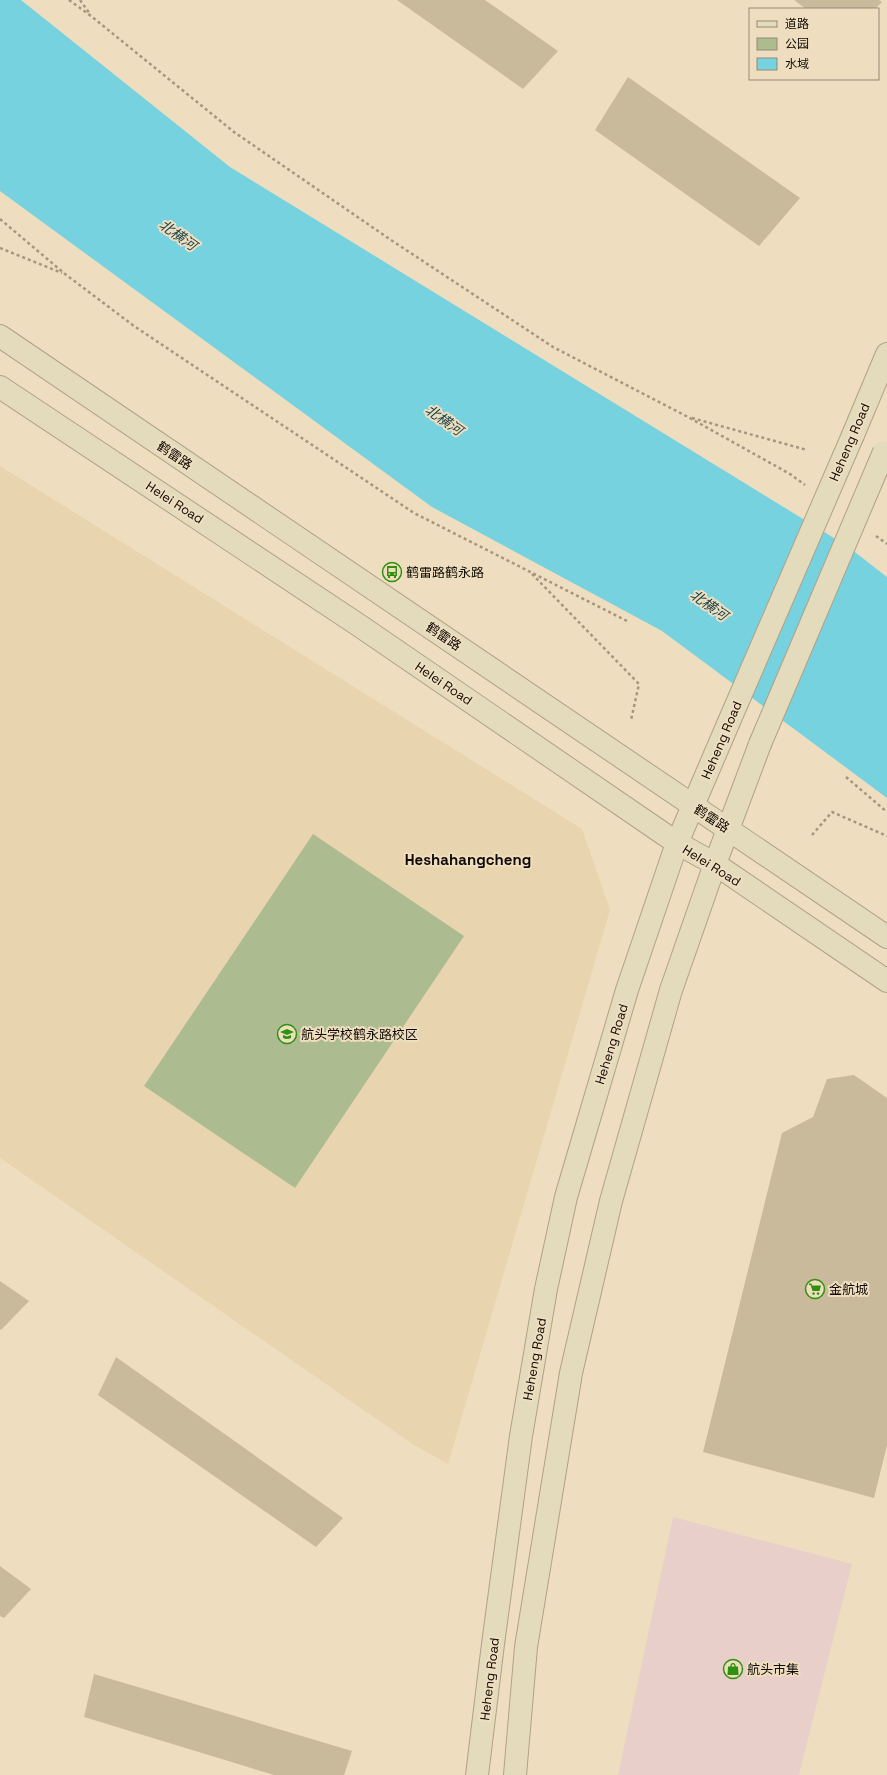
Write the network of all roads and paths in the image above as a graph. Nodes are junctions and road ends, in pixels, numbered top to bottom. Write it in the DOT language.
graph roads {
  1 [pos="69,0"];
  2 [pos="80,0"];
  3 [pos="91,16"];
  4 [pos="0,219"];
  5 [pos="0,248"];
  6 [pos="65,274"];
  7 [pos="0,336"];
  8 [pos="887,354"];
  9 [pos="0,387"];
  10 [pos="688,417"];
  11 [pos="886,449"];
  12 [pos="807,450"];
  13 [pos="810,488"];
  14 [pos="874,534"];
  15 [pos="887,544"];
  16 [pos="530,572"];
  17 [pos="627,620"];
  18 [pos="630,720"];
  19 [pos="846,777"];
  20 [pos="693,807"];
  21 [pos="887,812"];
  22 [pos="728,829"];
  23 [pos="812,835"];
  24 [pos="887,836"];
  25 [pos="677,843"];
  26 [pos="715,864"];
  27 [pos="887,937"];
  28 [pos="887,981"];
  29 [pos="477,1775"];
  30 [pos="515,1775"];
  1 -- 3 [label="path"];
  2 -- 3 [label="path"];
  3 -- 10 [label="path"];
  4 -- 6 [label="path"];
  5 -- 6 [label="path"];
  6 -- 16 [label="path"];
  7 -- 20 [label="street, 鹤雷路"];
  8 -- 20 [label="street, Heheng Road, bridge"];
  9 -- 25 [label="street, Helei Road"];
  10 -- 12 [label="path"];
  10 -- 13 [label="path"];
  11 -- 22 [label="street, bridge"];
  14 -- 15 [label="path"];
  16 -- 17 [label="path"];
  16 -- 18 [label="path"];
  19 -- 21 [label="path"];
  20 -- 22 [label="street, 鹤雷路"];
  20 -- 25 [label="street, Heheng Road"];
  22 -- 26 [label="street"];
  22 -- 27 [label="street, 鹤雷路"];
  23 -- 24 [label="path"];
  25 -- 26 [label="street, Helei Road"];
  25 -- 29 [label="street, Heheng Road"];
  26 -- 28 [label="street, Helei Road"];
  26 -- 30 [label="street"];
}
